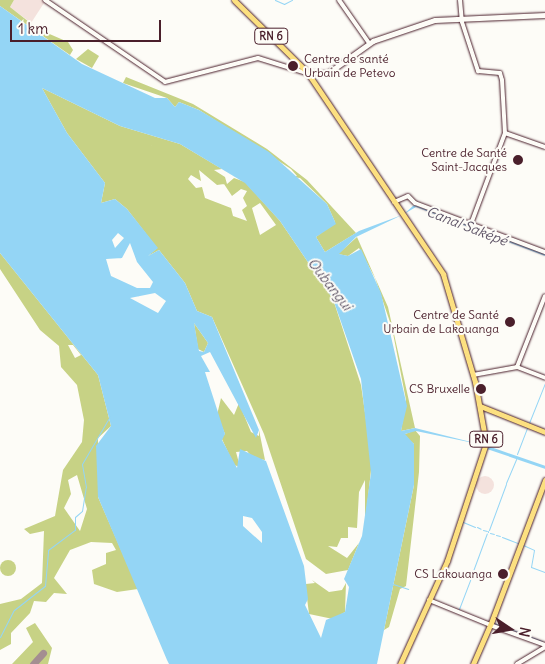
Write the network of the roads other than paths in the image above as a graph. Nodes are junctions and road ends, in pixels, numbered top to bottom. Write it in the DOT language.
graph roads {
  1 [pos="45,0"];
  2 [pos="234,0"];
  3 [pos="339,0"];
  4 [pos="460,0"];
  5 [pos="545,15"];
  6 [pos="462,18"];
  7 [pos="369,43"];
  8 [pos="307,73"];
  9 [pos="505,133"];
  10 [pos="545,147"];
  11 [pos="394,202"];
  12 [pos="471,224"];
  13 [pos="545,252"];
  14 [pos="545,296"];
  15 [pos="517,367"];
  16 [pos="473,374"];
  17 [pos="545,378"];
  18 [pos="484,411"];
  19 [pos="545,432"];
  20 [pos="545,480"];
  21 [pos="429,600"];
  22 [pos="489,624"];
  23 [pos="545,646"];
  24 [pos="400,664"];
  25 [pos="473,664"];
  26 [pos="517,664"];
  1 -- 8 [label="street"];
  2 -- 8 [label="main road, RN 6"];
  3 -- 7 [label="street"];
  4 -- 6 [label="street"];
  5 -- 6 [label="main road"];
  6 -- 7 [label="main road"];
  6 -- 9 [label="street"];
  7 -- 8 [label="main road"];
  8 -- 11 [label="main road, RN 6"];
  9 -- 10 [label="street"];
  9 -- 12 [label="street"];
  11 -- 12 [label="street"];
  11 -- 16 [label="main road, RN 6"];
  12 -- 13 [label="street"];
  14 -- 15 [label="street"];
  15 -- 16 [label="street"];
  15 -- 17 [label="street"];
  16 -- 18 [label="main road, RN 6"];
  18 -- 19 [label="main road"];
  18 -- 21 [label="main road, RN 6"];
  20 -- 22 [label="main road"];
  21 -- 22 [label="street"];
  21 -- 24 [label="main road, RN 6"];
  22 -- 23 [label="street"];
  22 -- 25 [label="main road"];
  23 -- 26 [label="street"];
}
